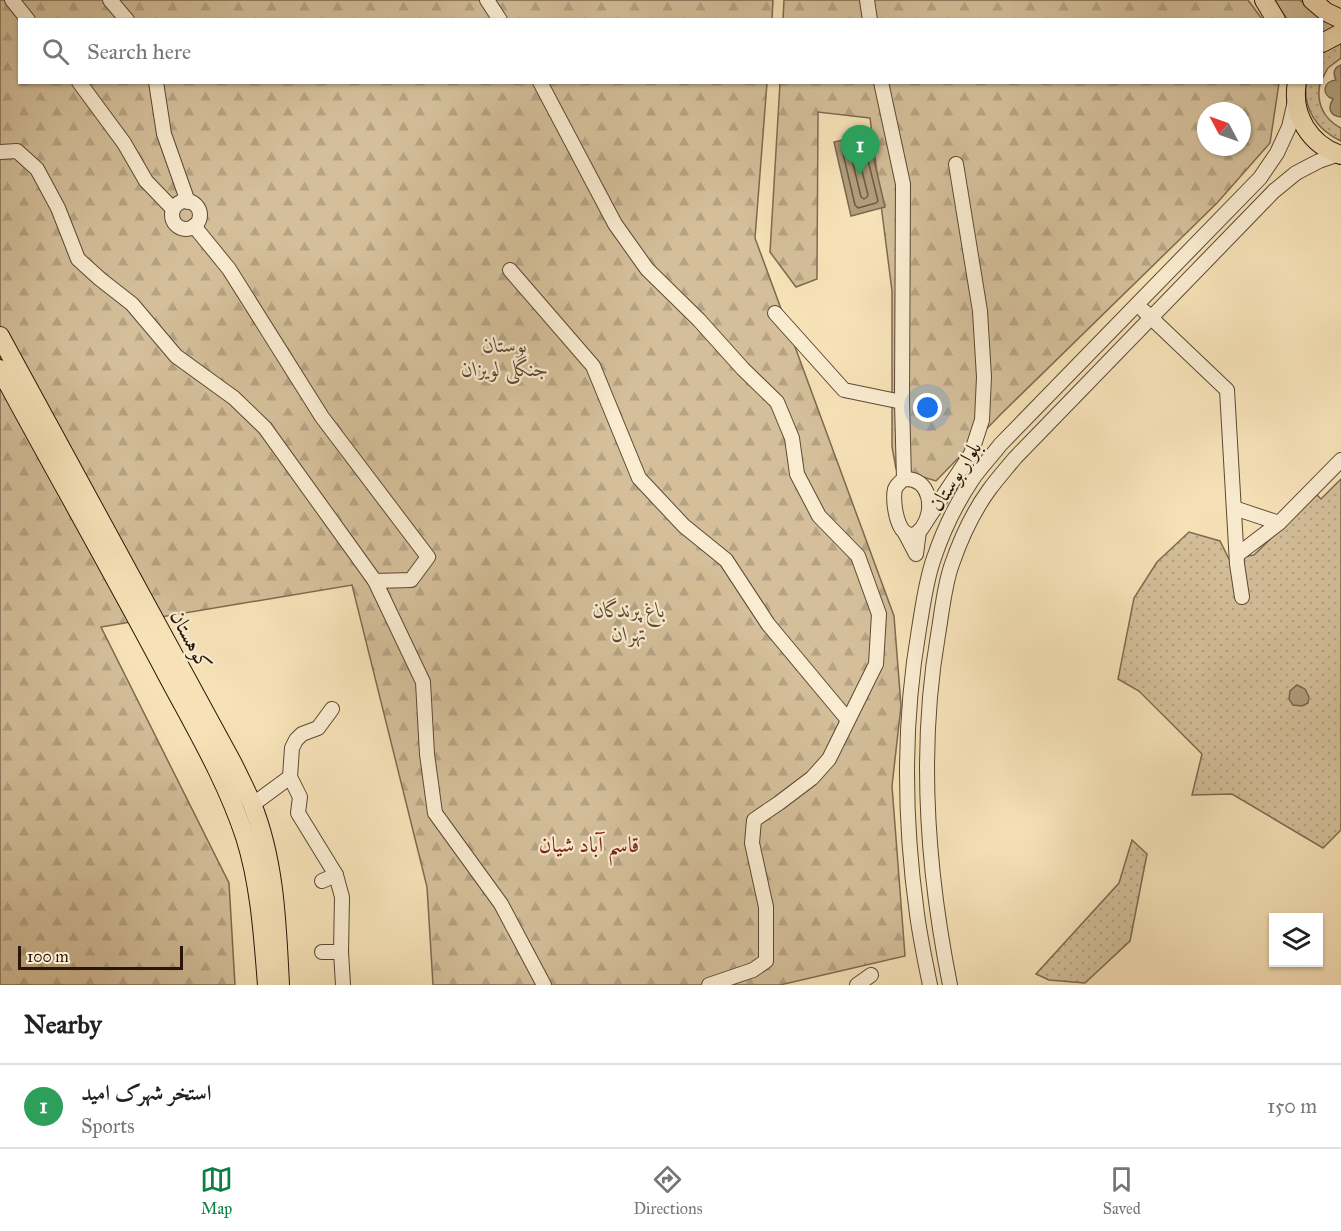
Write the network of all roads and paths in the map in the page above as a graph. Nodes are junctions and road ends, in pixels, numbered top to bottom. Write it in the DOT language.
graph roads {
  1 [pos="12,0"];
  2 [pos="110,0"];
  3 [pos="487,0"];
  4 [pos="867,0"];
  5 [pos="1264,0"];
  6 [pos="1312,0"];
  7 [pos="26,18"];
  8 [pos="126,18"];
  9 [pos="499,18"];
  10 [pos="870,18"];
  11 [pos="1275,18"];
  12 [pos="1341,19"];
  13 [pos="1341,33"];
  14 [pos="1323,42"];
  15 [pos="80,84"];
  16 [pos="156,84"];
  17 [pos="541,84"];
  18 [pos="881,84"];
  19 [pos="1296,91"];
  20 [pos="0,152"];
  21 [pos="1340,155"];
  22 [pos="956,164"];
  23 [pos="188,202"];
  24 [pos="173,209"];
  25 [pos="194,226"];
  26 [pos="510,270"];
  27 [pos="1136,304"];
  28 [pos="775,313"];
  29 [pos="1150,317"];
  30 [pos="0,336"];
  31 [pos="0,369"];
  32 [pos="902,402"];
  33 [pos="1000,445"];
  34 [pos="1015,458"];
  35 [pos="1341,460"];
  36 [pos="904,479"];
  37 [pos="951,485"];
  38 [pos="927,495"];
  39 [pos="1234,508"];
  40 [pos="1278,523"];
  41 [pos="917,529"];
  42 [pos="1237,555"];
  43 [pos="933,559"];
  44 [pos="115,563"];
  45 [pos="952,565"];
  46 [pos="375,581"];
  47 [pos="1242,597"];
  48 [pos="332,709"];
  49 [pos="848,720"];
  50 [pos="290,777"];
  51 [pos="927,794"];
  52 [pos="908,797"];
  53 [pos="252,805"];
  54 [pos="928,809"];
  55 [pos="336,875"];
  56 [pos="322,881"];
  57 [pos="322,952"];
  58 [pos="341,952"];
  59 [pos="872,975"];
  60 [pos="267,985"];
  61 [pos="280,985"];
  62 [pos="343,985"];
  63 [pos="544,985"];
  64 [pos="709,985"];
  65 [pos="856,985"];
  66 [pos="930,985"];
  67 [pos="950,985"];
  1 -- 7 [label="street"];
  2 -- 8 [label="street"];
  3 -- 9 [label="street"];
  4 -- 10 [label="street"];
  5 -- 11 [label="main road"];
  6 -- 12 [label="main road"];
  13 -- 14 [label="main road"];
  15 -- 24 [label="street"];
  16 -- 23 [label="street"];
  17 -- 49 [label="street"];
  18 -- 32 [label="street"];
  19 -- 21 [label="main road"];
  19 -- 27 [label="street, بلوار بوستان"];
  20 -- 46 [label="street"];
  21 -- 29 [label="street, بلوار بوستان"];
  22 -- 37 [label="street"];
  23 -- 24 [label="street"];
  23 -- 25 [label="street"];
  24 -- 25 [label="street"];
  25 -- 46 [label="street"];
  26 -- 49 [label="street"];
  27 -- 29 [label="street"];
  27 -- 33 [label="street, بلوار بوستان"];
  28 -- 32 [label="street"];
  29 -- 34 [label="street, بلوار بوستان"];
  29 -- 39 [label="street"];
  30 -- 44 [label="main road, کوهستان"];
  31 -- 44 [label="main road, کوهستان"];
  32 -- 36 [label="street"];
  33 -- 34 [label="street"];
  33 -- 43 [label="street, بلوار بوستان"];
  34 -- 45 [label="street, بلوار بوستان"];
  35 -- 40 [label="street"];
  36 -- 38 [label="street"];
  36 -- 41 [label="street"];
  37 -- 38 [label="street"];
  37 -- 41 [label="street"];
  38 -- 41 [label="street"];
  39 -- 40 [label="street"];
  39 -- 42 [label="street"];
  40 -- 42 [label="street"];
  41 -- 43 [label="street"];
  42 -- 47 [label="street"];
  43 -- 45 [label="street"];
  43 -- 52 [label="street, بلوار بوستان"];
  44 -- 53 [label="main road, کوهستان"];
  44 -- 60 [label="main road, کوهستان"];
  45 -- 51 [label="street, بلوار بوستان"];
  46 -- 63 [label="street"];
  48 -- 50 [label="street"];
  49 -- 64 [label="street"];
  50 -- 53 [label="street"];
  50 -- 55 [label="street"];
  51 -- 52 [label="street"];
  51 -- 54 [label="street, بلوار بوستان"];
  52 -- 54 [label="street"];
  52 -- 66 [label="street, بلوار بوستان"];
  53 -- 61 [label="main road, کوهستان"];
  54 -- 67 [label="street, بلوار بوستان"];
  55 -- 56 [label="street"];
  55 -- 58 [label="street"];
  57 -- 58 [label="street"];
  58 -- 62 [label="street"];
  59 -- 65 [label="street"];
}
